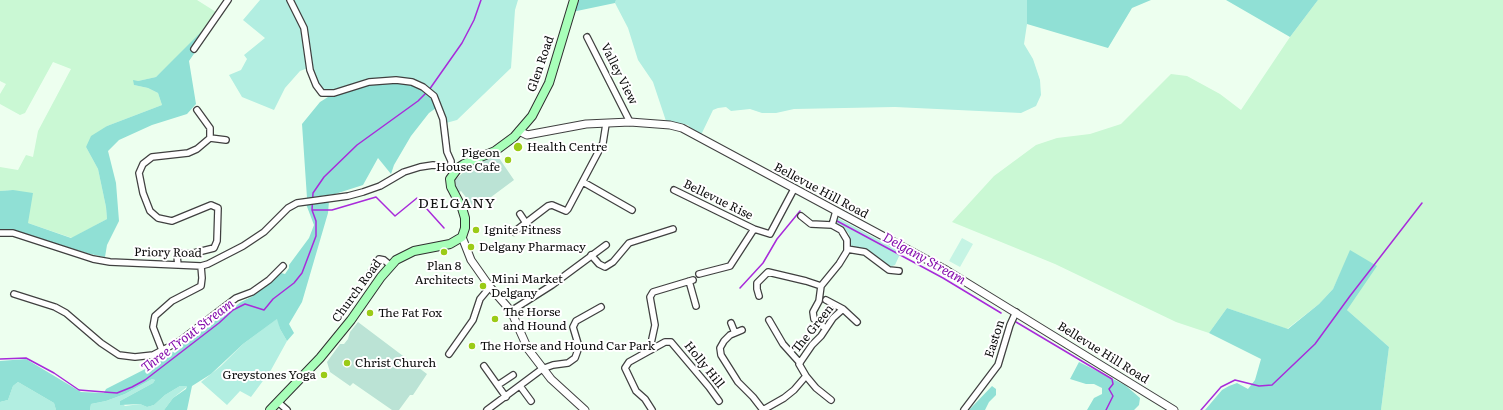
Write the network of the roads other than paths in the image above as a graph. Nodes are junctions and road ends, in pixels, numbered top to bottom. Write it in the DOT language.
graph roads {
  1 [pos="228,0"];
  2 [pos="290,0"];
  3 [pos="574,0"];
  4 [pos="587,37"];
  5 [pos="194,49"];
  6 [pos="197,110"];
  7 [pos="630,122"];
  8 [pos="606,124"];
  9 [pos="519,131"];
  10 [pos="210,138"];
  11 [pos="226,140"];
  12 [pos="454,167"];
  13 [pos="583,182"];
  14 [pos="794,189"];
  15 [pos="674,190"];
  16 [pos="632,210"];
  17 [pos="836,211"];
  18 [pos="520,214"];
  19 [pos="801,216"];
  20 [pos="526,222"];
  21 [pos="832,225"];
  22 [pos="673,229"];
  23 [pos="754,229"];
  24 [pos="514,232"];
  25 [pos="0,233"];
  26 [pos="462,237"];
  27 [pos="606,244"];
  28 [pos="847,249"];
  29 [pos="591,255"];
  30 [pos="178,265"];
  31 [pos="390,265"];
  32 [pos="201,266"];
  33 [pos="283,266"];
  34 [pos="899,271"];
  35 [pos="371,272"];
  36 [pos="699,274"];
  37 [pos="821,286"];
  38 [pos="490,287"];
  39 [pos="14,294"];
  40 [pos="759,296"];
  41 [pos="826,300"];
  42 [pos="696,306"];
  43 [pos="600,307"];
  44 [pos="844,309"];
  45 [pos="511,311"];
  46 [pos="1016,312"];
  47 [pos="769,320"];
  48 [pos="857,322"];
  49 [pos="731,323"];
  50 [pos="825,328"];
  51 [pos="742,330"];
  52 [pos="735,333"];
  53 [pos="162,350"];
  54 [pos="651,350"];
  55 [pos="449,354"];
  56 [pos="800,363"];
  57 [pos="484,366"];
  58 [pos="542,368"];
  59 [pos="513,375"];
  60 [pos="806,376"];
  61 [pos="498,385"];
  62 [pos="520,386"];
  63 [pos="506,397"];
  64 [pos="831,400"];
  65 [pos="531,401"];
  66 [pos="719,401"];
  67 [pos="278,402"];
  68 [pos="270,410"];
  69 [pos="287,410"];
  70 [pos="487,410"];
  71 [pos="585,410"];
  72 [pos="652,410"];
  73 [pos="964,410"];
  74 [pos="1174,410"];
  1 -- 5 [label="street"];
  2 -- 12 [label="street"];
  3 -- 9 [label="main road, Glen Road"];
  4 -- 7 [label="street, Valley View"];
  6 -- 10 [label="street"];
  7 -- 8 [label="street, Bellevue Hill Road"];
  7 -- 14 [label="street, Bellevue Hill Road"];
  8 -- 9 [label="street, Bellevue Hill Road"];
  8 -- 13 [label="street"];
  9 -- 12 [label="main road, Glen Road"];
  10 -- 11 [label="street"];
  10 -- 30 [label="street"];
  12 -- 26 [label="main road"];
  12 -- 32 [label="street, Priory Road"];
  13 -- 16 [label="street"];
  13 -- 20 [label="street"];
  14 -- 17 [label="street, Bellevue Hill Road"];
  14 -- 23 [label="street, Bellevue Rise"];
  15 -- 23 [label="street, Bellevue Rise"];
  17 -- 21 [label="street"];
  17 -- 46 [label="street, Bellevue Hill Road"];
  18 -- 20 [label="street"];
  19 -- 21 [label="street"];
  20 -- 24 [label="street"];
  21 -- 28 [label="street"];
  22 -- 29 [label="street"];
  23 -- 36 [label="street, Bellevue Rise"];
  25 -- 30 [label="street, Priory Road"];
  26 -- 31 [label="main road, Church Road"];
  26 -- 38 [label="street"];
  27 -- 29 [label="street"];
  28 -- 34 [label="street"];
  28 -- 37 [label="street"];
  29 -- 45 [label="street"];
  30 -- 32 [label="street, Priory Road"];
  31 -- 35 [label="street"];
  31 -- 67 [label="main road, Church Road"];
  32 -- 53 [label="street"];
  33 -- 53 [label="street"];
  37 -- 40 [label="street"];
  37 -- 50 [label="street"];
  38 -- 45 [label="street"];
  38 -- 55 [label="street"];
  39 -- 53 [label="street"];
  41 -- 44 [label="street, The Green"];
  42 -- 54 [label="street"];
  43 -- 58 [label="street"];
  44 -- 48 [label="street, The Green"];
  44 -- 50 [label="street, The Green"];
  45 -- 58 [label="street"];
  46 -- 73 [label="street, Easton"];
  46 -- 74 [label="street, Bellevue Hill Road"];
  47 -- 56 [label="street, The Green"];
  49 -- 52 [label="street"];
  50 -- 56 [label="street, The Green"];
  51 -- 52 [label="street"];
  52 -- 60 [label="street"];
  54 -- 66 [label="street, Holly Hill"];
  54 -- 72 [label="street, Holly Hill"];
  56 -- 60 [label="street, The Green"];
  57 -- 61 [label="street"];
  58 -- 62 [label="street"];
  58 -- 71 [label="street"];
  59 -- 61 [label="street"];
  60 -- 64 [label="street, The Green"];
  61 -- 63 [label="street"];
  62 -- 63 [label="street"];
  62 -- 65 [label="street"];
  63 -- 70 [label="street"];
  67 -- 68 [label="main road, Church Road"];
  67 -- 69 [label="street"];
}
